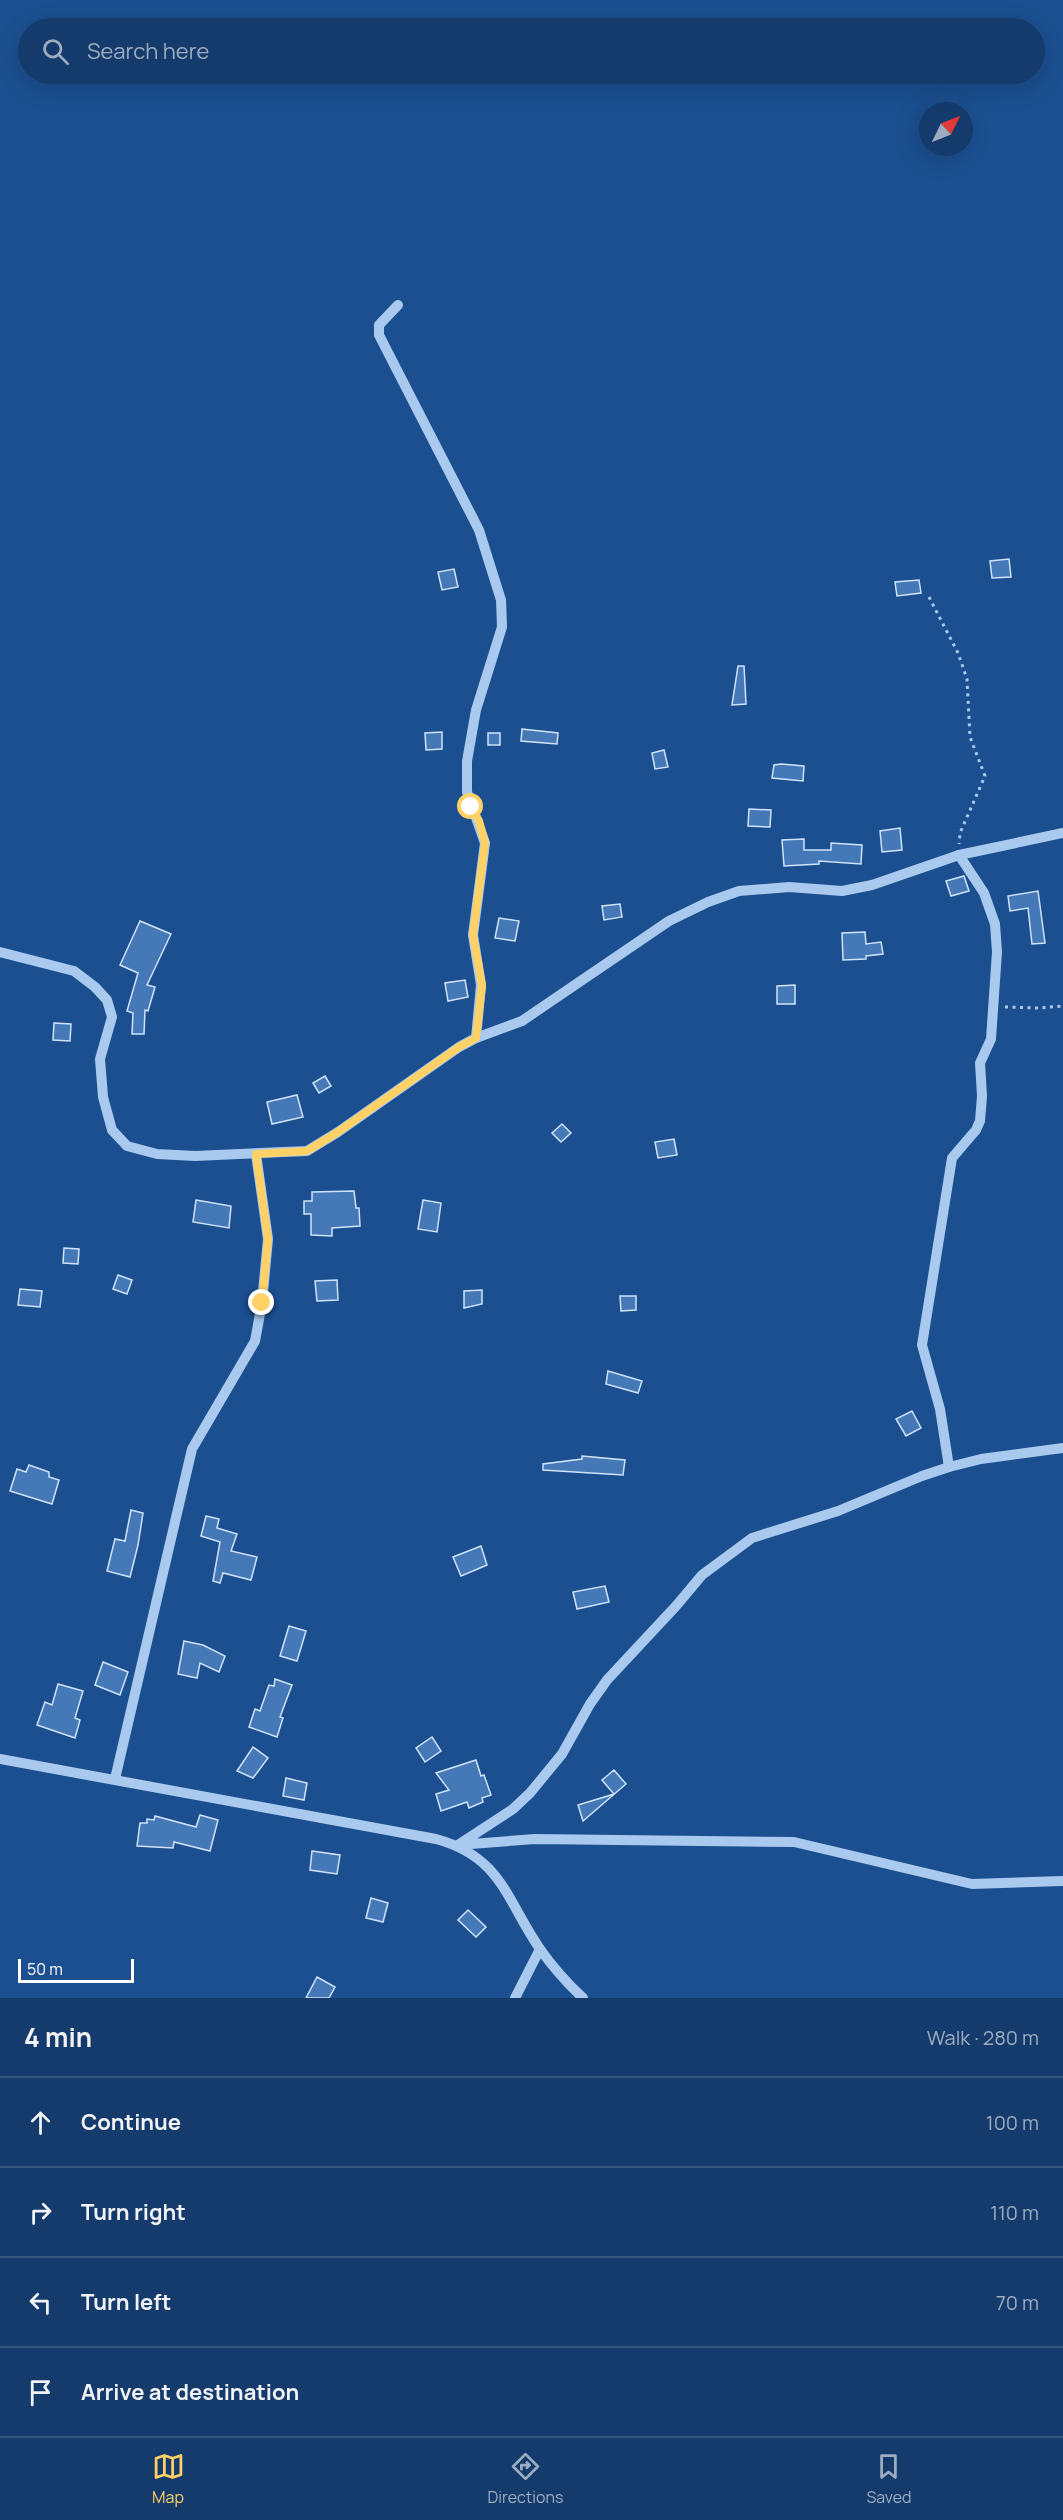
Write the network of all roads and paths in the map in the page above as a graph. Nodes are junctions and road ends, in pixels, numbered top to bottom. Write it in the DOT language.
graph roads {
  1 [pos="398,305"];
  2 [pos="929,597"];
  3 [pos="1063,833"];
  4 [pos="959,855"];
  5 [pos="0,952"];
  6 [pos="994,1006"];
  7 [pos="1063,1006"];
  8 [pos="476,1038"];
  9 [pos="256,1154"];
  10 [pos="1063,1448"];
  11 [pos="949,1467"];
  12 [pos="0,1759"];
  13 [pos="115,1779"];
  14 [pos="458,1845"];
  15 [pos="1063,1881"];
  16 [pos="540,1949"];
  17 [pos="515,1998"];
  18 [pos="583,1998"];
  1 -- 8 [label="street"];
  2 -- 4 [label="path"];
  3 -- 4 [label="street"];
  4 -- 6 [label="street"];
  4 -- 8 [label="street"];
  5 -- 9 [label="street"];
  6 -- 7 [label="path"];
  6 -- 11 [label="street"];
  8 -- 9 [label="street"];
  9 -- 13 [label="street"];
  10 -- 11 [label="street"];
  11 -- 14 [label="street"];
  12 -- 13 [label="street"];
  13 -- 14 [label="street"];
  14 -- 15 [label="street"];
  14 -- 16 [label="street"];
  16 -- 17 [label="street"];
  16 -- 18 [label="street"];
}
